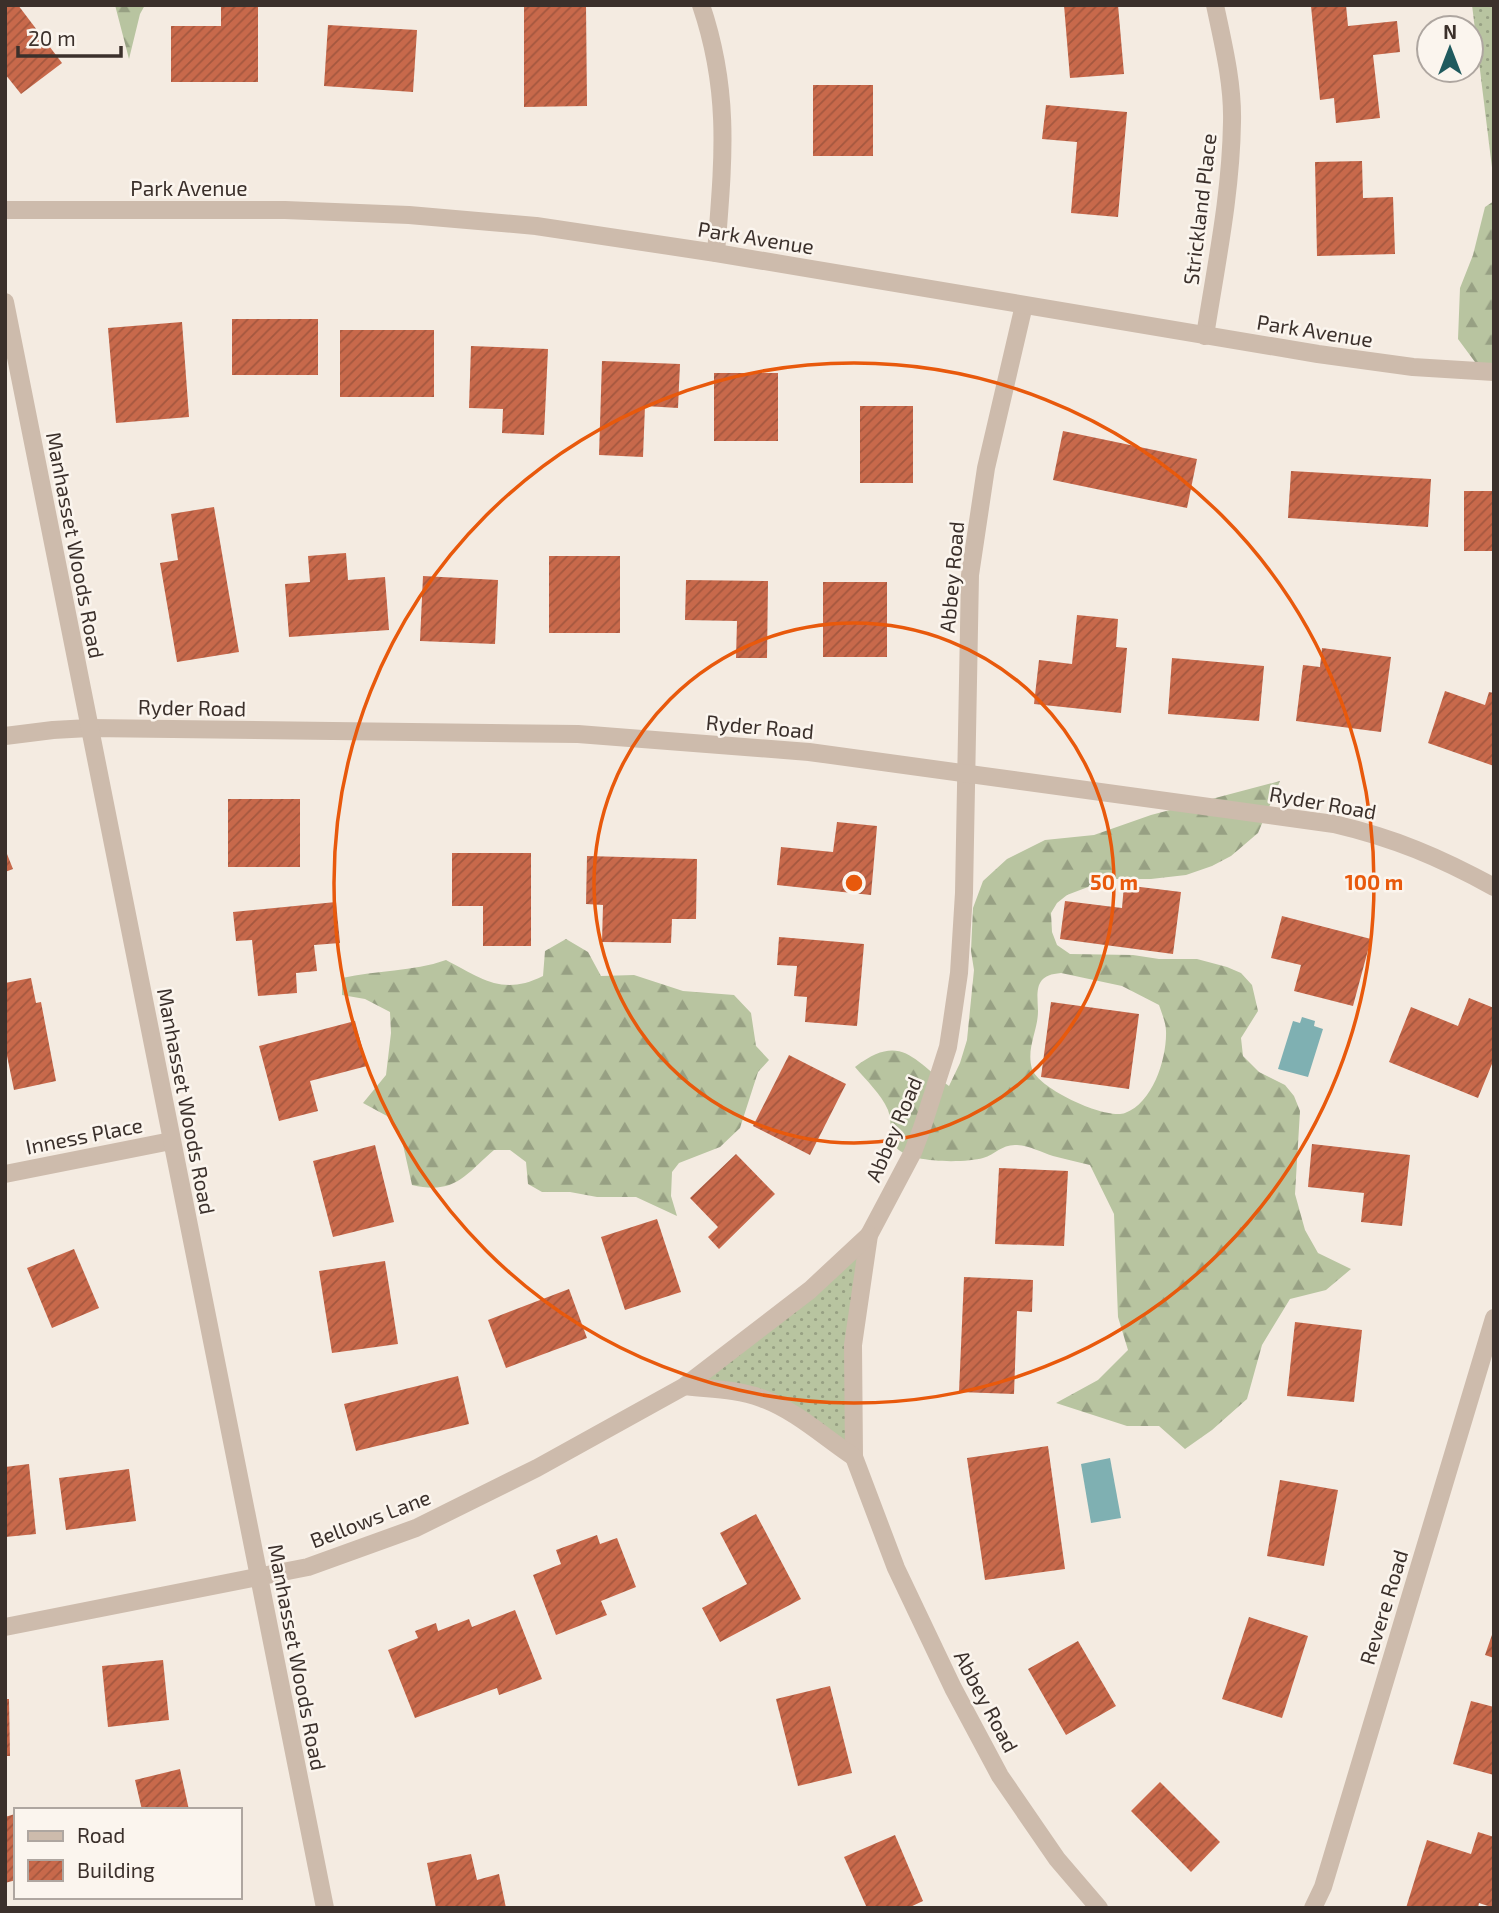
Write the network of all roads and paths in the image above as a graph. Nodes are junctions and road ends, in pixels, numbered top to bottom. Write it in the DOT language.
graph roads {
  1 [pos="701,5"];
  2 [pos="1215,5"];
  3 [pos="5,210"];
  4 [pos="716,253"];
  5 [pos="5,303"];
  6 [pos="1024,305"];
  7 [pos="1205,336"];
  8 [pos="1494,372"];
  9 [pos="89,728"];
  10 [pos="5,736"];
  11 [pos="967,774"];
  12 [pos="1494,887"];
  13 [pos="171,1141"];
  14 [pos="5,1174"];
  15 [pos="869,1235"];
  16 [pos="1494,1318"];
  17 [pos="685,1386"];
  18 [pos="854,1457"];
  19 [pos="260,1577"];
  20 [pos="5,1627"];
  21 [pos="325,1908"];
  22 [pos="1099,1908"];
  23 [pos="1313,1908"];
  1 -- 4 [label="street"];
  2 -- 7 [label="street, Strickland Place"];
  3 -- 4 [label="street, Park Avenue"];
  4 -- 6 [label="street, Park Avenue"];
  5 -- 9 [label="street, Manhasset Woods Road"];
  6 -- 7 [label="street, Park Avenue"];
  6 -- 11 [label="street, Abbey Road"];
  7 -- 8 [label="street, Park Avenue"];
  9 -- 10 [label="street, Ryder Road"];
  9 -- 11 [label="street, Ryder Road"];
  9 -- 13 [label="street, Manhasset Woods Road"];
  11 -- 12 [label="street, Ryder Road"];
  11 -- 15 [label="street, Abbey Road"];
  13 -- 14 [label="street, Inness Place"];
  13 -- 19 [label="street, Manhasset Woods Road"];
  15 -- 17 [label="street, Bellows Lane"];
  15 -- 18 [label="street, Abbey Road"];
  16 -- 23 [label="street, Revere Road"];
  17 -- 18 [label="street"];
  17 -- 19 [label="street, Bellows Lane"];
  18 -- 22 [label="street, Abbey Road"];
  19 -- 20 [label="street, Bellows Lane"];
  19 -- 21 [label="street, Manhasset Woods Road"];
}
